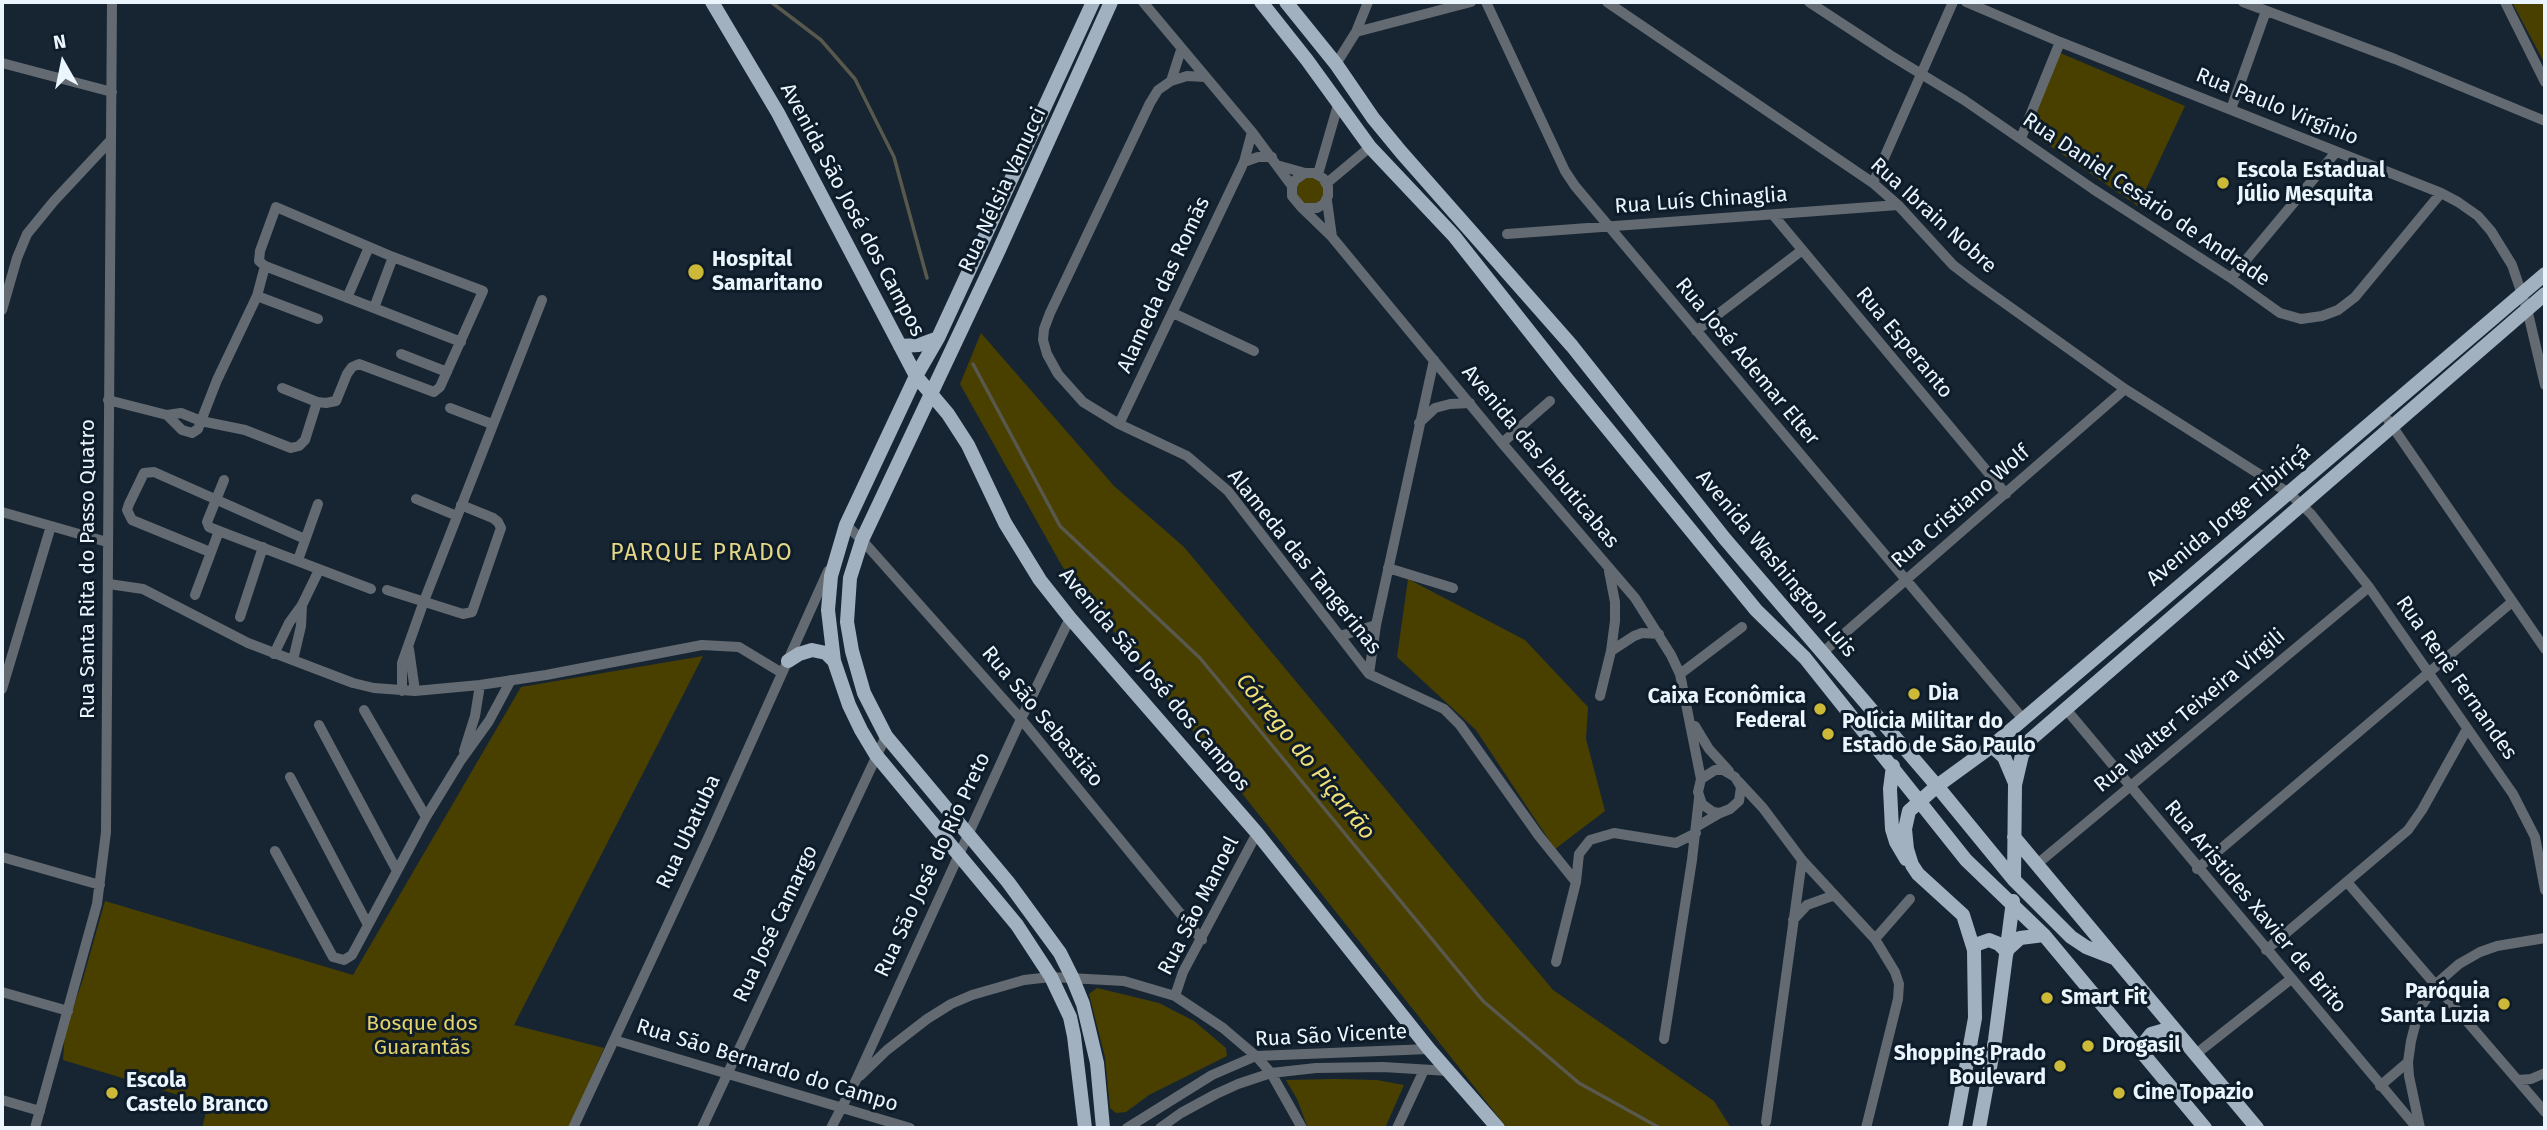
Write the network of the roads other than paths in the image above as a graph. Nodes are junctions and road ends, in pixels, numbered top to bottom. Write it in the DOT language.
graph roads {
  1 [pos="112,2"];
  2 [pos="712,2"];
  3 [pos="1093,2"];
  4 [pos="1111,2"];
  5 [pos="1143,2"];
  6 [pos="1261,2"];
  7 [pos="1286,2"];
  8 [pos="1471,2"];
  9 [pos="1486,2"];
  10 [pos="1608,2"];
  11 [pos="1809,2"];
  12 [pos="1833,2"];
  13 [pos="1954,2"];
  14 [pos="1966,2"];
  15 [pos="2243,2"];
  16 [pos="2505,2"];
  17 [pos="1364,4"];
  18 [pos="2266,11"];
  19 [pos="1828,14"];
  20 [pos="1356,32"];
  21 [pos="2060,42"];
  22 [pos="1324,49"];
  23 [pos="1181,50"];
  24 [pos="1307,60"];
  25 [pos="2,63"];
  26 [pos="1336,64"];
  27 [pos="1922,72"];
  28 [pos="1205,78"];
  29 [pos="1171,81"];
  30 [pos="2545,82"];
  31 [pos="112,92"];
  32 [pos="1338,104"];
  33 [pos="2231,109"];
  34 [pos="1373,118"];
  35 [pos="2545,121"];
  36 [pos="1252,132"];
  37 [pos="2021,138"];
  38 [pos="110,141"];
  39 [pos="1370,147"];
  40 [pos="2336,152"];
  41 [pos="1244,162"];
  42 [pos="1276,162"];
  43 [pos="1305,173"];
  44 [pos="1318,174"];
  45 [pos="1327,183"];
  46 [pos="1873,183"];
  47 [pos="1292,186"];
  48 [pos="2441,193"];
  49 [pos="1326,201"];
  50 [pos="1898,205"];
  51 [pos="1302,208"];
  52 [pos="1774,216"];
  53 [pos="1607,226"];
  54 [pos="1507,234"];
  55 [pos="1332,237"];
  56 [pos="369,247"];
  57 [pos="1801,251"];
  58 [pos="393,257"];
  59 [pos="265,267"];
  60 [pos="2545,274"];
  61 [pos="2231,278"];
  62 [pos="2522,293"];
  63 [pos="2545,294"];
  64 [pos="257,296"];
  65 [pos="347,298"];
  66 [pos="542,300"];
  67 [pos="374,308"];
  68 [pos="2528,309"];
  69 [pos="2,310"];
  70 [pos="1173,313"];
  71 [pos="318,319"];
  72 [pos="1696,331"];
  73 [pos="938,338"];
  74 [pos="461,342"];
  75 [pos="901,346"];
  76 [pos="1254,351"];
  77 [pos="401,354"];
  78 [pos="1434,360"];
  79 [pos="447,372"];
  80 [pos="916,376"];
  81 [pos="2545,385"];
  82 [pos="282,388"];
  83 [pos="2125,389"];
  84 [pos="932,394"];
  85 [pos="108,400"];
  86 [pos="1550,401"];
  87 [pos="317,402"];
  88 [pos="1470,403"];
  89 [pos="450,408"];
  90 [pos="2383,413"];
  91 [pos="167,415"];
  92 [pos="201,421"];
  93 [pos="1419,423"];
  94 [pos="492,424"];
  95 [pos="1119,424"];
  96 [pos="2393,426"];
  97 [pos="1502,443"];
  98 [pos="224,480"];
  99 [pos="2289,493"];
  100 [pos="2006,494"];
  101 [pos="416,499"];
  102 [pos="215,500"];
  103 [pos="318,505"];
  104 [pos="2302,506"];
  105 [pos="459,511"];
  106 [pos="2,512"];
  107 [pos="846,525"];
  108 [pos="51,526"];
  109 [pos="219,531"];
  110 [pos="305,540"];
  111 [pos="862,540"];
  112 [pos="107,542"];
  113 [pos="263,548"];
  114 [pos="837,551"];
  115 [pos="210,552"];
  116 [pos="298,561"];
  117 [pos="1388,568"];
  118 [pos="1609,569"];
  119 [pos="319,570"];
  120 [pos="1905,581"];
  121 [pos="109,584"];
  122 [pos="2369,587"];
  123 [pos="1453,588"];
  124 [pos="371,589"];
  125 [pos="387,590"];
  126 [pos="195,595"];
  127 [pos="424,601"];
  128 [pos="2512,601"];
  129 [pos="302,605"];
  130 [pos="240,617"];
  131 [pos="1070,618"];
  132 [pos="1376,625"];
  133 [pos="1742,627"];
  134 [pos="1659,634"];
  135 [pos="1340,636"];
  136 [pos="409,646"];
  137 [pos="2545,649"];
  138 [pos="1611,651"];
  139 [pos="1822,653"];
  140 [pos="274,654"];
  141 [pos="293,660"];
  142 [pos="834,661"];
  143 [pos="785,667"];
  144 [pos="2428,672"];
  145 [pos="1369,674"];
  146 [pos="1680,674"];
  147 [pos="511,680"];
  148 [pos="480,685"];
  149 [pos="2,689"];
  150 [pos="402,691"];
  151 [pos="415,691"];
  152 [pos="1600,696"];
  153 [pos="2064,708"];
  154 [pos="364,710"];
  155 [pos="1690,717"];
  156 [pos="1021,719"];
  157 [pos="2023,719"];
  158 [pos="319,724"];
  159 [pos="2467,729"];
  160 [pos="886,736"];
  161 [pos="1992,746"];
  162 [pos="876,755"];
  163 [pos="461,760"];
  164 [pos="1893,766"];
  165 [pos="290,777"];
  166 [pos="1735,777"];
  167 [pos="1701,779"];
  168 [pos="2015,785"];
  169 [pos="1937,786"];
  170 [pos="2130,787"];
  171 [pos="1699,798"];
  172 [pos="1918,802"];
  173 [pos="1734,806"];
  174 [pos="1763,808"];
  175 [pos="1720,813"];
  176 [pos="426,817"];
  177 [pos="1934,821"];
  178 [pos="1696,830"];
  179 [pos="1257,833"];
  180 [pos="968,834"];
  181 [pos="2014,838"];
  182 [pos="1676,843"];
  183 [pos="275,851"];
  184 [pos="958,853"];
  185 [pos="2,858"];
  186 [pos="1692,860"];
  187 [pos="1801,860"];
  188 [pos="1999,862"];
  189 [pos="1912,865"];
  190 [pos="2036,865"];
  191 [pos="2197,869"];
  192 [pos="397,871"];
  193 [pos="2014,880"];
  194 [pos="1576,882"];
  195 [pos="2347,882"];
  196 [pos="100,885"];
  197 [pos="2545,890"];
  198 [pos="1832,896"];
  199 [pos="1910,899"];
  200 [pos="2013,907"];
  201 [pos="1793,920"];
  202 [pos="368,925"];
  203 [pos="2044,935"];
  204 [pos="2545,938"];
  205 [pos="1875,939"];
  206 [pos="1202,940"];
  207 [pos="1974,950"];
  208 [pos="2266,950"];
  209 [pos="2007,951"];
  210 [pos="2113,958"];
  211 [pos="1556,962"];
  212 [pos="1051,976"];
  213 [pos="1072,977"];
  214 [pos="2291,979"];
  215 [pos="2435,985"];
  216 [pos="2,992"];
  217 [pos="1175,996"];
  218 [pos="68,1011"];
  219 [pos="2172,1028"];
  220 [pos="1664,1039"];
  221 [pos="614,1040"];
  222 [pos="1429,1049"];
  223 [pos="2141,1053"];
  224 [pos="2196,1054"];
  225 [pos="1255,1056"];
  226 [pos="2408,1062"];
  227 [pos="1424,1070"];
  228 [pos="1449,1071"];
  229 [pos="728,1073"];
  230 [pos="1271,1073"];
  231 [pos="2545,1073"];
  232 [pos="856,1080"];
  233 [pos="2518,1080"];
  234 [pos="2380,1086"];
  235 [pos="2,1100"];
  236 [pos="841,1107"];
  237 [pos="40,1111"];
  238 [pos="2545,1112"];
  239 [pos="1766,1122"];
  240 [pos="35,1128"];
  241 [pos="573,1128"];
  242 [pos="702,1128"];
  243 [pos="831,1128"];
  244 [pos="910,1128"];
  245 [pos="1086,1128"];
  246 [pos="1103,1128"];
  247 [pos="1127,1128"];
  248 [pos="1160,1128"];
  249 [pos="1302,1128"];
  250 [pos="1397,1128"];
  251 [pos="1498,1128"];
  252 [pos="1866,1128"];
  253 [pos="1955,1128"];
  254 [pos="1979,1128"];
  255 [pos="2205,1128"];
  256 [pos="2257,1128"];
  257 [pos="2419,1128"];
  1 -- 31 [label="street, Rua Santa Rita do Passo Quatro"];
  2 -- 75 [label="main road, Avenida São José dos Campos"];
  3 -- 73 [label="main road, Rua Nélsia Vanucci"];
  4 -- 84 [label="main road, Rua Nélsia Vanucci"];
  5 -- 23 [label="street"];
  6 -- 24 [label="main road, Avenida Washington Luis"];
  7 -- 22 [label="main road, Avenida Washington Luis"];
  8 -- 20 [label="street"];
  9 -- 53 [label="street, Rua José Ademar Elter"];
  10 -- 46 [label="street, Rua Ibrain Nobre"];
  11 -- 19 [label="street, Rua Daniel Cesário de Andrade"];
  12 -- 19 [label="street"];
  13 -- 27 [label="street"];
  14 -- 21 [label="street, Rua Paulo Virgínio"];
  15 -- 18 [label="street"];
  16 -- 30 [label="street"];
  17 -- 20 [label="street"];
  18 -- 33 [label="street"];
  18 -- 35 [label="street"];
  19 -- 27 [label="street, Rua Daniel Cesário de Andrade"];
  20 -- 26 [label="street"];
  21 -- 33 [label="street, Rua Paulo Virgínio"];
  21 -- 37 [label="street"];
  22 -- 24 [label="main road"];
  22 -- 26 [label="main road, Avenida Washington Luis"];
  23 -- 28 [label="street"];
  23 -- 29 [label="street, Alameda das Tangerinas"];
  24 -- 32 [label="main road, Avenida Washington Luis"];
  25 -- 31 [label="street"];
  26 -- 34 [label="main road, Avenida Washington Luis"];
  27 -- 37 [label="street, Rua Daniel Cesário de Andrade"];
  27 -- 46 [label="street"];
  28 -- 29 [label="street"];
  28 -- 36 [label="street"];
  29 -- 95 [label="street, Alameda das Tangerinas"];
  31 -- 38 [label="street, Rua Santa Rita do Passo Quatro"];
  32 -- 39 [label="main road, Avenida Washington Luis"];
  32 -- 44 [label="street"];
  33 -- 40 [label="street, Rua Paulo Virgínio"];
  34 -- 39 [label="main road"];
  34 -- 139 [label="main road, Avenida Washington Luis"];
  36 -- 41 [label="street, Alameda das Romãs"];
  36 -- 42 [label="street"];
  37 -- 61 [label="street, Rua Daniel Cesário de Andrade"];
  38 -- 69 [label="street"];
  38 -- 85 [label="street, Rua Santa Rita do Passo Quatro"];
  39 -- 45 [label="street"];
  39 -- 164 [label="main road, Avenida Washington Luis"];
  40 -- 48 [label="street, Rua Paulo Virgínio"];
  40 -- 61 [label="street"];
  41 -- 42 [label="street"];
  41 -- 70 [label="street, Alameda das Romãs"];
  42 -- 43 [label="street"];
  42 -- 47 [label="street"];
  43 -- 44 [label="street"];
  43 -- 47 [label="street"];
  44 -- 45 [label="street"];
  45 -- 49 [label="street"];
  46 -- 50 [label="street, Rua Ibrain Nobre"];
  47 -- 51 [label="street"];
  48 -- 61 [label="street, Rua Daniel Cesário de Andrade"];
  48 -- 62 [label="street, Rua Paulo Virgínio"];
  49 -- 51 [label="street"];
  49 -- 55 [label="street"];
  50 -- 52 [label="street, Rua Luís Chinaglia"];
  50 -- 83 [label="street, Rua Ibrain Nobre"];
  51 -- 55 [label="street, Avenida das Jabuticabas"];
  52 -- 53 [label="street, Rua Luís Chinaglia"];
  52 -- 57 [label="street, Rua Esperanto"];
  53 -- 54 [label="street, Rua Luís Chinaglia"];
  53 -- 72 [label="street, Rua José Ademar Elter"];
  55 -- 78 [label="street, Avenida das Jabuticabas"];
  56 -- 58 [label="street"];
  56 -- 59 [label="street"];
  56 -- 65 [label="street"];
  57 -- 72 [label="street"];
  57 -- 100 [label="street, Rua Esperanto"];
  58 -- 67 [label="street"];
  58 -- 74 [label="street"];
  59 -- 64 [label="street"];
  59 -- 65 [label="street"];
  60 -- 62 [label="main road, Avenida Jorge Tibiriçá"];
  62 -- 68 [label="street, Rua Paulo Virgínio"];
  62 -- 90 [label="main road, Avenida Jorge Tibiriçá"];
  63 -- 68 [label="main road, Avenida Jorge Tibiriçá"];
  64 -- 71 [label="street"];
  64 -- 92 [label="street"];
  65 -- 67 [label="street"];
  66 -- 94 [label="street"];
  67 -- 74 [label="street"];
  68 -- 81 [label="street, Rua Paulo Virgínio"];
  68 -- 96 [label="main road, Avenida Jorge Tibiriçá"];
  70 -- 76 [label="street"];
  70 -- 95 [label="street, Alameda das Romãs"];
  72 -- 120 [label="street, Rua José Ademar Elter"];
  73 -- 75 [label="main road"];
  73 -- 80 [label="main road, Rua Nélsia Vanucci"];
  74 -- 79 [label="street"];
  75 -- 80 [label="main road, Avenida São José dos Campos"];
  77 -- 79 [label="street"];
  78 -- 88 [label="street, Avenida das Jabuticabas"];
  78 -- 93 [label="street"];
  79 -- 87 [label="street"];
  80 -- 84 [label="main road, Avenida São José dos Campos"];
  80 -- 107 [label="main road, Rua Nélsia Vanucci"];
  82 -- 87 [label="street"];
  83 -- 99 [label="street, Rua Ibrain Nobre"];
  83 -- 100 [label="street, Rua Cristiano Wolf"];
  84 -- 111 [label="main road, Rua Nélsia Vanucci"];
  84 -- 131 [label="main road, Avenida São José dos Campos"];
  85 -- 91 [label="street"];
  85 -- 112 [label="street, Rua Santa Rita do Passo Quatro"];
  86 -- 97 [label="street"];
  87 -- 92 [label="street"];
  88 -- 93 [label="street"];
  88 -- 97 [label="street, Avenida das Jabuticabas"];
  89 -- 94 [label="street"];
  90 -- 96 [label="street"];
  90 -- 99 [label="main road, Avenida Jorge Tibiriçá"];
  91 -- 92 [label="street"];
  91 -- 92 [label="street"];
  93 -- 117 [label="street"];
  94 -- 105 [label="street"];
  95 -- 135 [label="street, Alameda das Tangerinas"];
  96 -- 104 [label="main road, Avenida Jorge Tibiriçá"];
  96 -- 128 [label="street"];
  97 -- 118 [label="street, Avenida das Jabuticabas"];
  98 -- 102 [label="street"];
  99 -- 104 [label="street, Rua Ibrain Nobre"];
  99 -- 157 [label="main road, Avenida Jorge Tibiriçá"];
  100 -- 120 [label="street, Rua Cristiano Wolf"];
  101 -- 105 [label="street"];
  102 -- 109 [label="street"];
  102 -- 110 [label="street"];
  102 -- 115 [label="street"];
  103 -- 110 [label="street"];
  104 -- 122 [label="street, Rua Renê Fernandes"];
  104 -- 153 [label="main road, Avenida Jorge Tibiriçá"];
  105 -- 127 [label="street"];
  105 -- 127 [label="street"];
  106 -- 108 [label="street"];
  107 -- 111 [label="street, Rua São Sebastião"];
  107 -- 114 [label="main road, Rua Nélsia Vanucci"];
  108 -- 112 [label="street"];
  108 -- 149 [label="street"];
  109 -- 113 [label="street"];
  109 -- 115 [label="street"];
  110 -- 116 [label="street"];
  111 -- 156 [label="street, Rua São Sebastião"];
  111 -- 160 [label="main road, Rua Nélsia Vanucci"];
  112 -- 121 [label="street, Rua Santa Rita do Passo Quatro"];
  113 -- 116 [label="street"];
  113 -- 130 [label="street"];
  114 -- 142 [label="main road, Rua Nélsia Vanucci"];
  114 -- 143 [label="street, Rua Ubatuba"];
  115 -- 126 [label="street"];
  116 -- 119 [label="street"];
  117 -- 123 [label="street"];
  117 -- 132 [label="street"];
  118 -- 134 [label="street, Avenida das Jabuticabas"];
  118 -- 138 [label="street"];
  119 -- 124 [label="street"];
  119 -- 129 [label="street"];
  120 -- 139 [label="street, Rua Cristiano Wolf"];
  120 -- 157 [label="street, Rua José Ademar Elter"];
  121 -- 140 [label="street"];
  121 -- 196 [label="street, Rua Santa Rita do Passo Quatro"];
  122 -- 144 [label="street, Rua Renê Fernandes"];
  122 -- 170 [label="street, Rua Walter Teixeira Virgili"];
  125 -- 127 [label="street"];
  127 -- 136 [label="street"];
  128 -- 137 [label="street"];
  128 -- 144 [label="street"];
  129 -- 140 [label="street"];
  129 -- 141 [label="street"];
  131 -- 156 [label="street, Rua São José do Rio Preto"];
  131 -- 179 [label="main road, Avenida São José dos Campos"];
  132 -- 135 [label="street"];
  132 -- 145 [label="street"];
  133 -- 146 [label="street"];
  134 -- 138 [label="street"];
  134 -- 146 [label="street, Avenida das Jabuticabas"];
  135 -- 145 [label="street, Alameda das Tangerinas"];
  136 -- 150 [label="street"];
  136 -- 151 [label="street"];
  138 -- 152 [label="street"];
  139 -- 169 [label="main road, Avenida Washington Luis"];
  140 -- 141 [label="street"];
  141 -- 150 [label="street"];
  142 -- 143 [label="main road"];
  142 -- 162 [label="main road, Rua Nélsia Vanucci"];
  143 -- 147 [label="street"];
  143 -- 221 [label="street, Rua Ubatuba"];
  144 -- 159 [label="street, Rua Renê Fernandes"];
  144 -- 191 [label="street"];
  145 -- 194 [label="street, Alameda das Tangerinas"];
  146 -- 155 [label="street, Avenida das Jabuticabas"];
  147 -- 148 [label="street"];
  147 -- 163 [label="street"];
  148 -- 151 [label="street"];
  148 -- 163 [label="street"];
  150 -- 151 [label="street"];
  153 -- 168 [label="main road, Avenida Jorge Tibiriçá"];
  153 -- 170 [label="street, Rua Aristides Xavier de Brito"];
  154 -- 176 [label="street"];
  155 -- 166 [label="street"];
  155 -- 167 [label="street"];
  156 -- 180 [label="street, Rua São José do Rio Preto"];
  156 -- 206 [label="street, Rua São Sebastião"];
  157 -- 161 [label="main road, Avenida Jorge Tibiriçá"];
  158 -- 192 [label="street"];
  159 -- 195 [label="street"];
  159 -- 197 [label="street, Rua Renê Fernandes"];
  160 -- 162 [label="street, Rua José Camargo"];
  160 -- 180 [label="main road, Rua Nélsia Vanucci"];
  161 -- 168 [label="main road"];
  161 -- 169 [label="main road, Avenida Jorge Tibiriçá"];
  162 -- 184 [label="main road, Rua Nélsia Vanucci"];
  162 -- 229 [label="street, Rua José Camargo"];
  163 -- 176 [label="street"];
  164 -- 172 [label="main road, Avenida Washington Luis"];
  164 -- 189 [label="main road"];
  165 -- 202 [label="street"];
  166 -- 167 [label="street"];
  166 -- 173 [label="street"];
  166 -- 174 [label="street"];
  167 -- 171 [label="street"];
  168 -- 181 [label="main road"];
  169 -- 172 [label="main road, Avenida Jorge Tibiriçá"];
  169 -- 188 [label="main road, Avenida Washington Luis"];
  170 -- 190 [label="street, Rua Walter Teixeira Virgili"];
  170 -- 191 [label="street, Rua Aristides Xavier de Brito"];
  171 -- 175 [label="street"];
  171 -- 178 [label="street"];
  172 -- 177 [label="main road, Avenida Washington Luis"];
  172 -- 189 [label="main road"];
  173 -- 174 [label="street"];
  173 -- 175 [label="street"];
  174 -- 187 [label="street"];
  175 -- 178 [label="street"];
  176 -- 192 [label="street"];
  177 -- 188 [label="main road"];
  177 -- 200 [label="main road, Avenida Washington Luis"];
  178 -- 182 [label="street"];
  178 -- 186 [label="street"];
  179 -- 206 [label="street, Rua São Manoel"];
  179 -- 222 [label="main road, Avenida São José dos Campos"];
  180 -- 184 [label="street, Rua São José do Rio Preto"];
  180 -- 213 [label="main road, Rua Nélsia Vanucci"];
  181 -- 190 [label="main road"];
  181 -- 193 [label="main road"];
  182 -- 186 [label="street"];
  182 -- 194 [label="street"];
  183 -- 202 [label="street"];
  184 -- 212 [label="main road, Rua Nélsia Vanucci"];
  184 -- 232 [label="street, Rua São José do Rio Preto"];
  185 -- 196 [label="street"];
  186 -- 220 [label="street"];
  187 -- 198 [label="street"];
  187 -- 201 [label="street"];
  188 -- 193 [label="main road, Avenida Washington Luis"];
  189 -- 207 [label="main road"];
  190 -- 210 [label="main road"];
  191 -- 208 [label="street, Rua Aristides Xavier de Brito"];
  192 -- 202 [label="street"];
  193 -- 200 [label="main road"];
  193 -- 210 [label="main road, Avenida Washington Luis"];
  194 -- 211 [label="street"];
  195 -- 208 [label="street"];
  195 -- 215 [label="street"];
  196 -- 218 [label="street, Rua Santa Rita do Passo Quatro"];
  198 -- 201 [label="street"];
  198 -- 205 [label="street"];
  199 -- 205 [label="street"];
  200 -- 203 [label="main road, Avenida Washington Luis"];
  200 -- 209 [label="main road"];
  201 -- 239 [label="street"];
  203 -- 209 [label="main road"];
  203 -- 223 [label="main road, Avenida Washington Luis"];
  204 -- 215 [label="street"];
  205 -- 252 [label="street"];
  206 -- 217 [label="street, Rua São Manoel"];
  207 -- 209 [label="main road"];
  207 -- 253 [label="main road"];
  208 -- 214 [label="street, Rua Aristides Xavier de Brito"];
  209 -- 254 [label="main road"];
  210 -- 219 [label="main road, Avenida Washington Luis"];
  212 -- 213 [label="street"];
  212 -- 232 [label="street"];
  212 -- 245 [label="main road, Rua Nélsia Vanucci"];
  213 -- 217 [label="street"];
  213 -- 246 [label="main road, Rua Nélsia Vanucci"];
  214 -- 224 [label="street"];
  214 -- 234 [label="street, Rua Aristides Xavier de Brito"];
  215 -- 226 [label="street"];
  215 -- 233 [label="street"];
  216 -- 218 [label="street"];
  217 -- 225 [label="street"];
  218 -- 237 [label="street, Rua Santa Rita do Passo Quatro"];
  219 -- 223 [label="main road"];
  219 -- 224 [label="main road, Avenida Washington Luis"];
  221 -- 229 [label="street, Rua São Bernardo do Campo"];
  221 -- 241 [label="street, Rua Ubatuba"];
  222 -- 225 [label="street, Rua São Vicente"];
  222 -- 228 [label="main road, Avenida São José dos Campos"];
  223 -- 255 [label="main road, Avenida Washington Luis"];
  224 -- 256 [label="main road, Avenida Washington Luis"];
  225 -- 230 [label="street"];
  225 -- 247 [label="street, Rua São Vicente"];
  226 -- 234 [label="street"];
  226 -- 257 [label="street"];
  227 -- 228 [label="street, Rua São Vicente"];
  227 -- 230 [label="street, Rua São Vicente"];
  227 -- 250 [label="street"];
  228 -- 251 [label="main road, Avenida São José dos Campos"];
  229 -- 236 [label="street, Rua São Bernardo do Campo"];
  229 -- 242 [label="street, Rua José Camargo"];
  230 -- 248 [label="street, Rua São Vicente"];
  230 -- 249 [label="street"];
  231 -- 233 [label="street"];
  232 -- 236 [label="street, Rua São José do Rio Preto"];
  233 -- 238 [label="street"];
  234 -- 257 [label="street, Rua Aristides Xavier de Brito"];
  235 -- 237 [label="street"];
  236 -- 243 [label="street, Rua São José do Rio Preto"];
  236 -- 244 [label="street, Rua São Bernardo do Campo"];
  237 -- 240 [label="street, Rua Santa Rita do Passo Quatro"];
}
